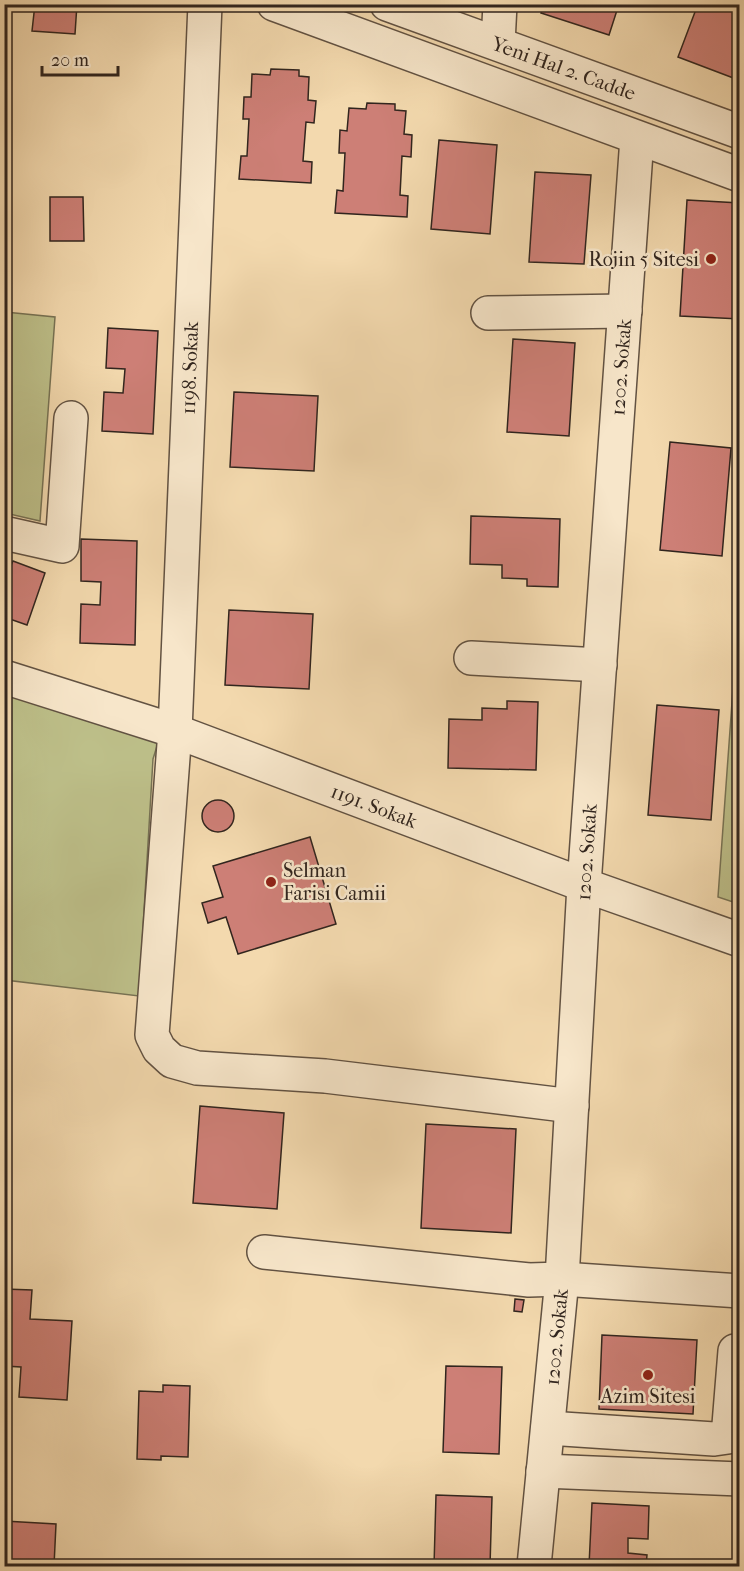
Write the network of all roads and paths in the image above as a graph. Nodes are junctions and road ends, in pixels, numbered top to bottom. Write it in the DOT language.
graph roads {
  1 [pos="205,4"];
  2 [pos="274,4"];
  3 [pos="387,4"];
  4 [pos="500,4"];
  5 [pos="498,43"];
  6 [pos="740,132"];
  7 [pos="637,138"];
  8 [pos="740,175"];
  9 [pos="625,311"];
  10 [pos="488,313"];
  11 [pos="71,418"];
  12 [pos="4,533"];
  13 [pos="471,658"];
  14 [pos="600,665"];
  15 [pos="4,677"];
  16 [pos="175,731"];
  17 [pos="584,885"];
  18 [pos="740,939"];
  19 [pos="572,1106"];
  20 [pos="264,1252"];
  21 [pos="562,1279"];
  22 [pos="740,1291"];
  23 [pos="735,1352"];
  24 [pos="548,1428"];
  25 [pos="543,1470"];
  26 [pos="740,1479"];
  27 [pos="534,1566"];
  1 -- 16 [label="street, 1198. Sokak"];
  2 -- 7 [label="street"];
  3 -- 5 [label="street, Yeni Hal 2. Cadde"];
  4 -- 5 [label="street"];
  5 -- 6 [label="street, Yeni Hal 2. Cadde"];
  7 -- 8 [label="street"];
  7 -- 9 [label="street, 1202. Sokak"];
  9 -- 10 [label="street"];
  9 -- 14 [label="street, 1202. Sokak"];
  11 -- 12 [label="street"];
  13 -- 14 [label="street"];
  14 -- 17 [label="street, 1202. Sokak"];
  15 -- 16 [label="street, 1191. Sokak"];
  16 -- 17 [label="street, 1191. Sokak"];
  16 -- 19 [label="street, 1198. Sokak"];
  17 -- 18 [label="street, 1191. Sokak"];
  17 -- 19 [label="street, 1202. Sokak"];
  19 -- 21 [label="street, 1202. Sokak"];
  20 -- 21 [label="street"];
  21 -- 22 [label="street"];
  21 -- 24 [label="street, 1202. Sokak"];
  23 -- 24 [label="street"];
  24 -- 25 [label="street, 1202. Sokak"];
  25 -- 26 [label="street"];
  25 -- 27 [label="street, 1202. Sokak"];
}
